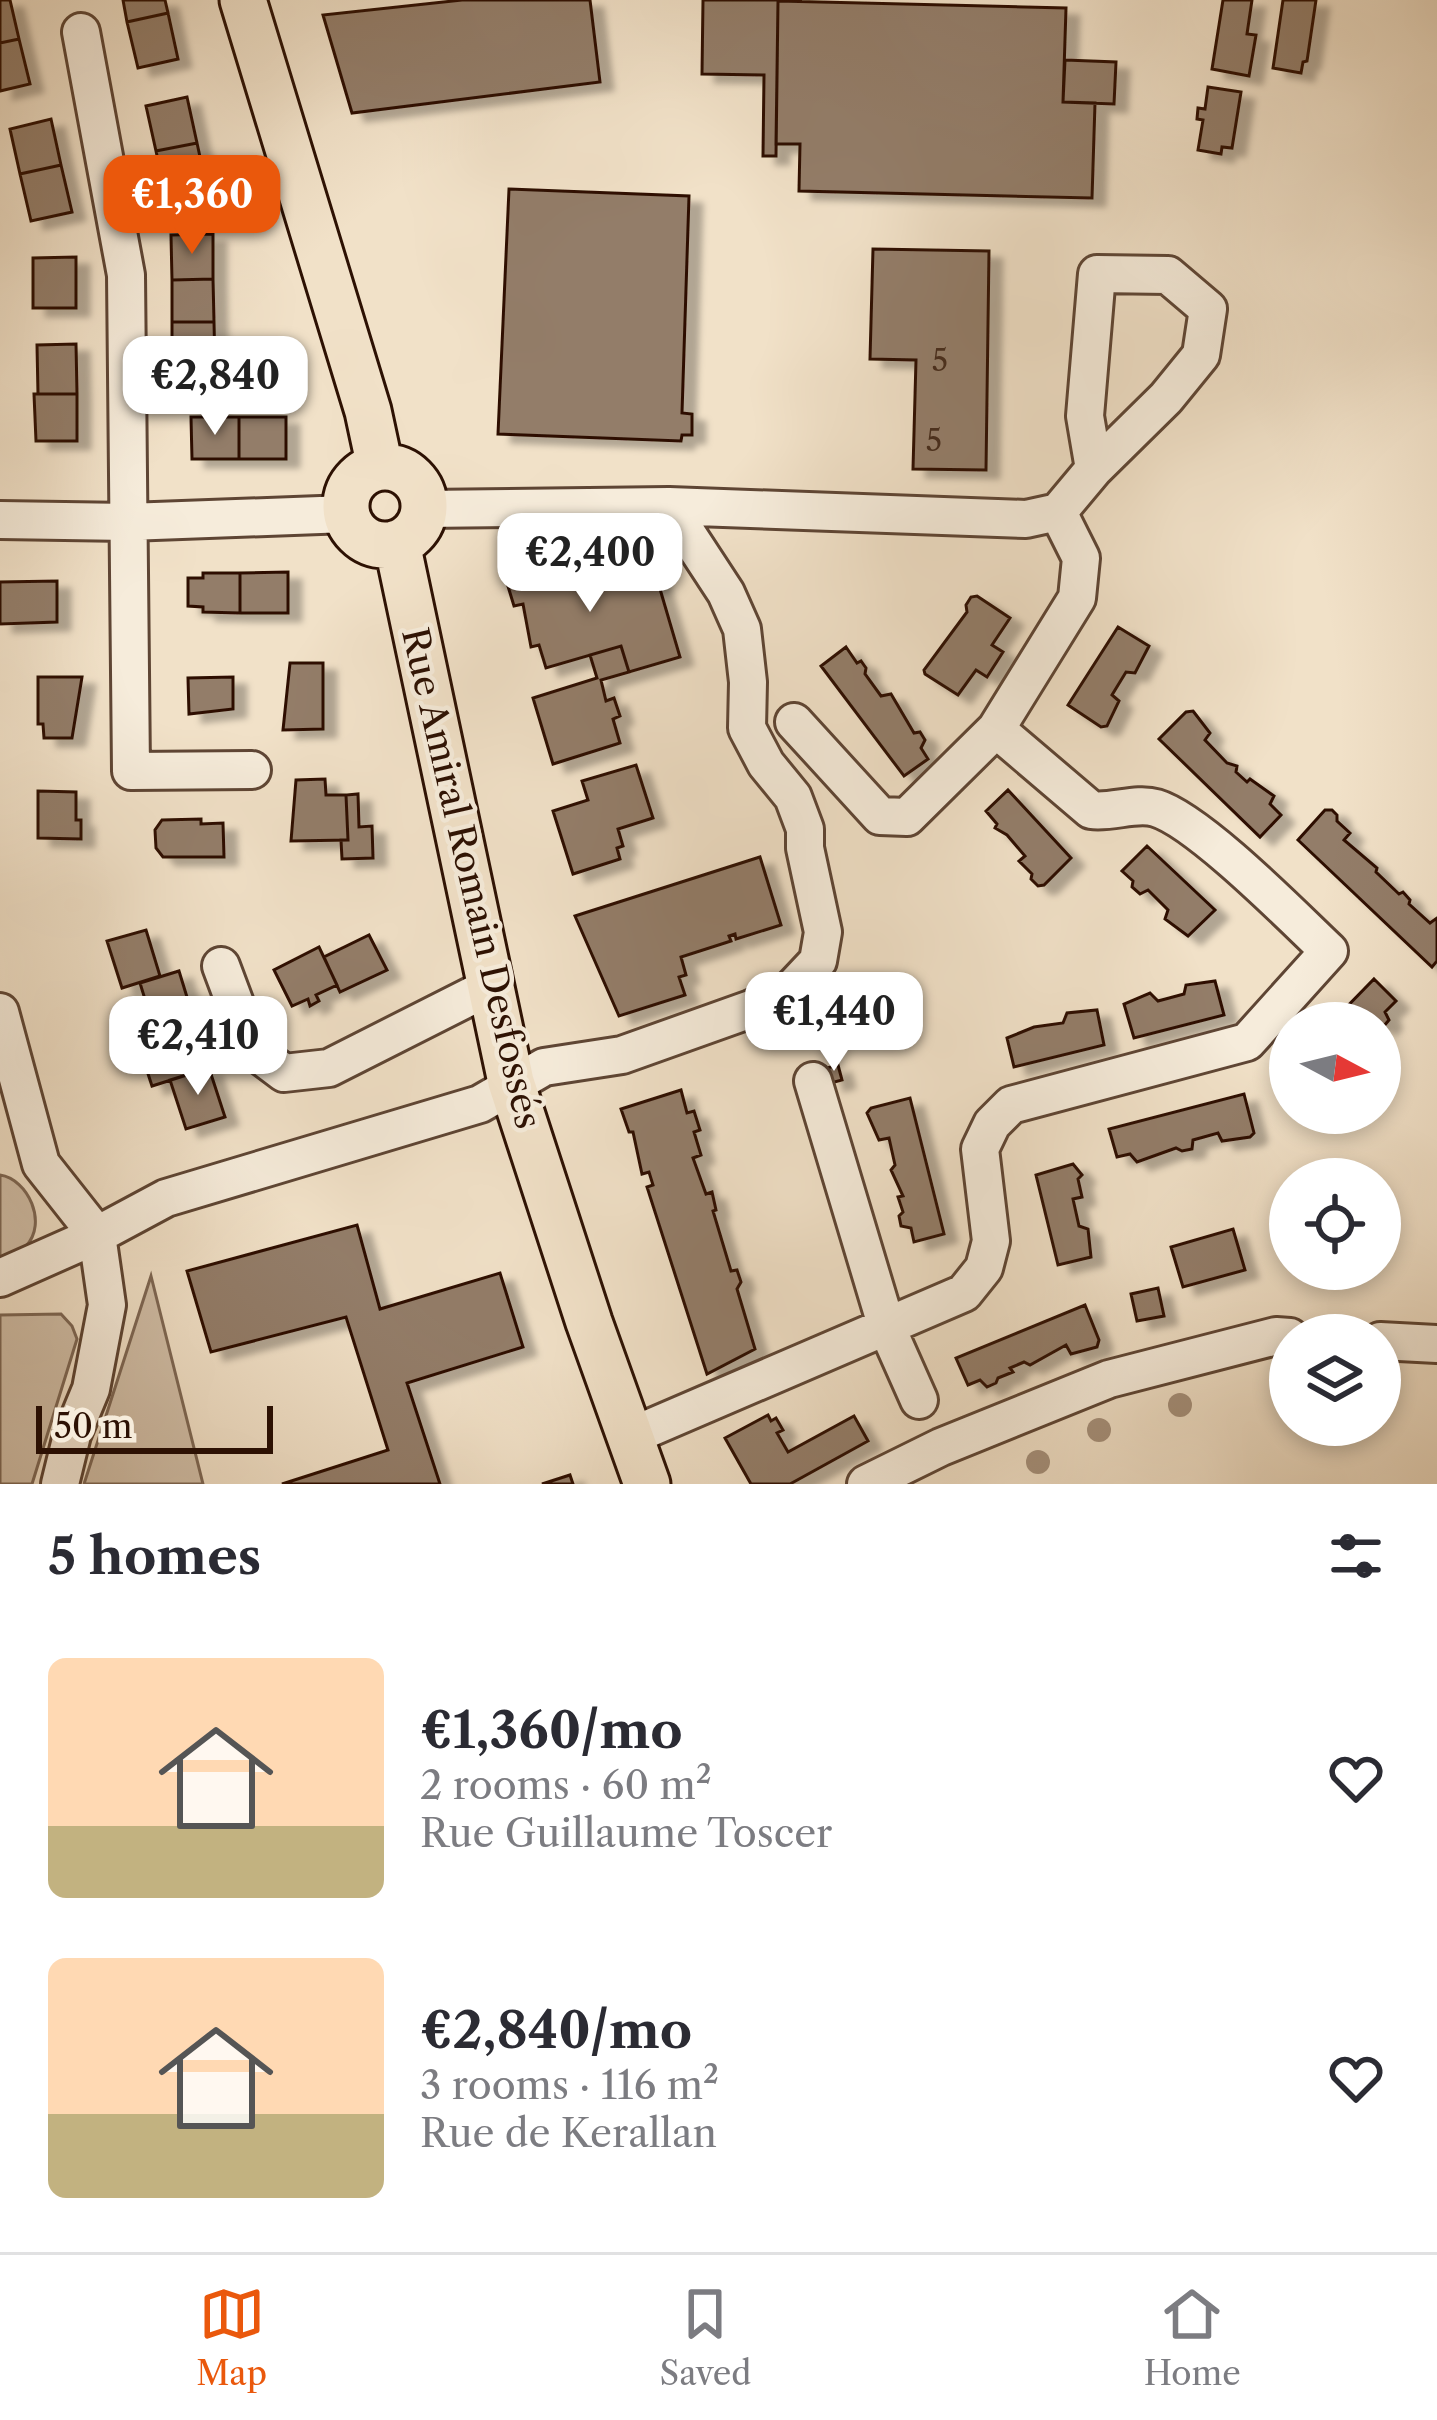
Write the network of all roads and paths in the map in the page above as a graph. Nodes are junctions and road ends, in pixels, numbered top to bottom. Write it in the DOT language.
graph roads {
  1 [pos="243,0"];
  2 [pos="80,32"];
  3 [pos="380,467"];
  4 [pos="1094,469"];
  5 [pos="669,506"];
  6 [pos="1058,512"];
  7 [pos="347,514"];
  8 [pos="0,520"];
  9 [pos="128,522"];
  10 [pos="410,526"];
  11 [pos="794,722"];
  12 [pos="996,729"];
  13 [pos="252,770"];
  14 [pos="221,966"];
  15 [pos="491,986"];
  16 [pos="0,1012"];
  17 [pos="813,1081"];
  18 [pos="512,1082"];
  19 [pos="97,1235"];
  20 [pos="0,1278"];
  21 [pos="887,1328"];
  22 [pos="1269,1338"];
  23 [pos="1401,1342"];
  24 [pos="1437,1344"];
  25 [pos="919,1400"];
  26 [pos="629,1437"];
  27 [pos="60,1484"];
  28 [pos="647,1484"];
  29 [pos="866,1484"];
  1 -- 3 [label="main road"];
  2 -- 9 [label="street"];
  3 -- 7 [label="main road"];
  3 -- 10 [label="main road, Rue Amiral Romain Desfossés"];
  4 -- 4 [label="street"];
  4 -- 6 [label="street"];
  5 -- 6 [label="street"];
  5 -- 10 [label="street"];
  5 -- 18 [label="street"];
  6 -- 12 [label="street"];
  7 -- 9 [label="street"];
  7 -- 10 [label="main road"];
  8 -- 9 [label="street"];
  9 -- 13 [label="street"];
  10 -- 15 [label="main road, Rue Amiral Romain Desfossés"];
  11 -- 12 [label="street"];
  12 -- 21 [label="street"];
  14 -- 15 [label="street"];
  15 -- 18 [label="main road, Rue Amiral Romain Desfossés"];
  16 -- 19 [label="street"];
  17 -- 21 [label="street"];
  18 -- 19 [label="street"];
  18 -- 26 [label="main road, Rue Amiral Romain Desfossés"];
  19 -- 20 [label="street"];
  19 -- 27 [label="street"];
  21 -- 25 [label="street"];
  21 -- 26 [label="street"];
  22 -- 29 [label="street"];
  23 -- 24 [label="street"];
  26 -- 28 [label="main road, Rue Amiral Romain Desfossés"];
}
